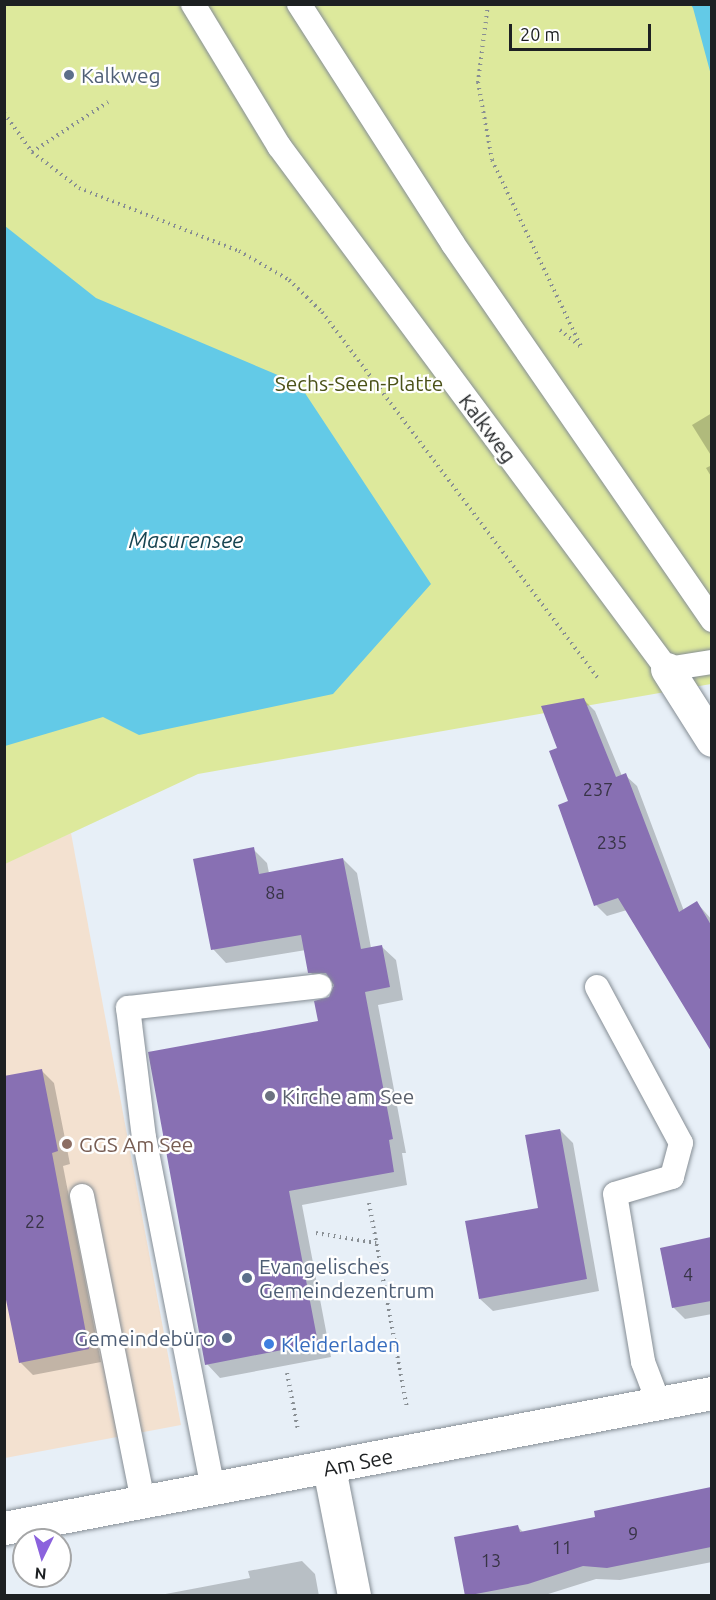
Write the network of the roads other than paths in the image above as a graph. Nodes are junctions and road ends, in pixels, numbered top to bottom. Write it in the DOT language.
graph roads {
  1 [pos="192,4"];
  2 [pos="299,4"];
  3 [pos="711,620"];
  4 [pos="711,662"];
  5 [pos="667,669"];
  6 [pos="711,740"];
  7 [pos="320,986"];
  8 [pos="597,987"];
  9 [pos="82,1196"];
  10 [pos="711,1393"];
  11 [pos="659,1404"];
  12 [pos="318,1470"];
  13 [pos="213,1489"];
  14 [pos="143,1502"];
  15 [pos="4,1528"];
  16 [pos="354,1596"];
  1 -- 5 [label="lane, Kalkweg"];
  2 -- 3 [label="lane"];
  4 -- 5 [label="lane"];
  5 -- 6 [label="street, Kalkweg"];
  7 -- 13 [label="lane"];
  8 -- 11 [label="lane"];
  9 -- 14 [label="lane"];
  10 -- 11 [label="street, Am See"];
  11 -- 12 [label="street, Am See"];
  12 -- 13 [label="street, Am See"];
  12 -- 16 [label="street"];
  13 -- 14 [label="street, Am See"];
  14 -- 15 [label="street, Am See"];
}
